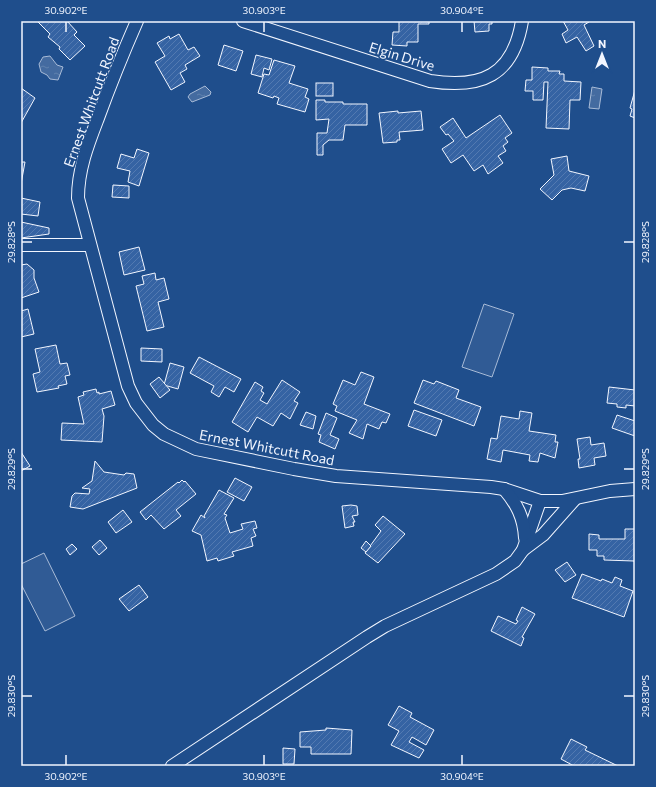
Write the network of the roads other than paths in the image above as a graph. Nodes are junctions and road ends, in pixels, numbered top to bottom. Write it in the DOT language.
graph roads {
  1 [pos="137,21"];
  2 [pos="243,21"];
  3 [pos="522,21"];
  4 [pos="21,245"];
  5 [pos="90,245"];
  6 [pos="504,489"];
  7 [pos="635,489"];
  8 [pos="575,499"];
  9 [pos="540,501"];
  10 [pos="524,546"];
  11 [pos="172,766"];
  1 -- 5 [label="street, Ernest Whitcutt Road"];
  2 -- 3 [label="street, Elgin Drive"];
  4 -- 5 [label="street"];
  5 -- 6 [label="street, Ernest Whitcutt Road"];
  6 -- 9 [label="street, Ernest Whitcutt Road"];
  6 -- 10 [label="street"];
  7 -- 8 [label="street, Ernest Whitcutt Road"];
  8 -- 9 [label="street, Ernest Whitcutt Road"];
  8 -- 10 [label="street"];
  9 -- 10 [label="street"];
  10 -- 11 [label="street"];
}
